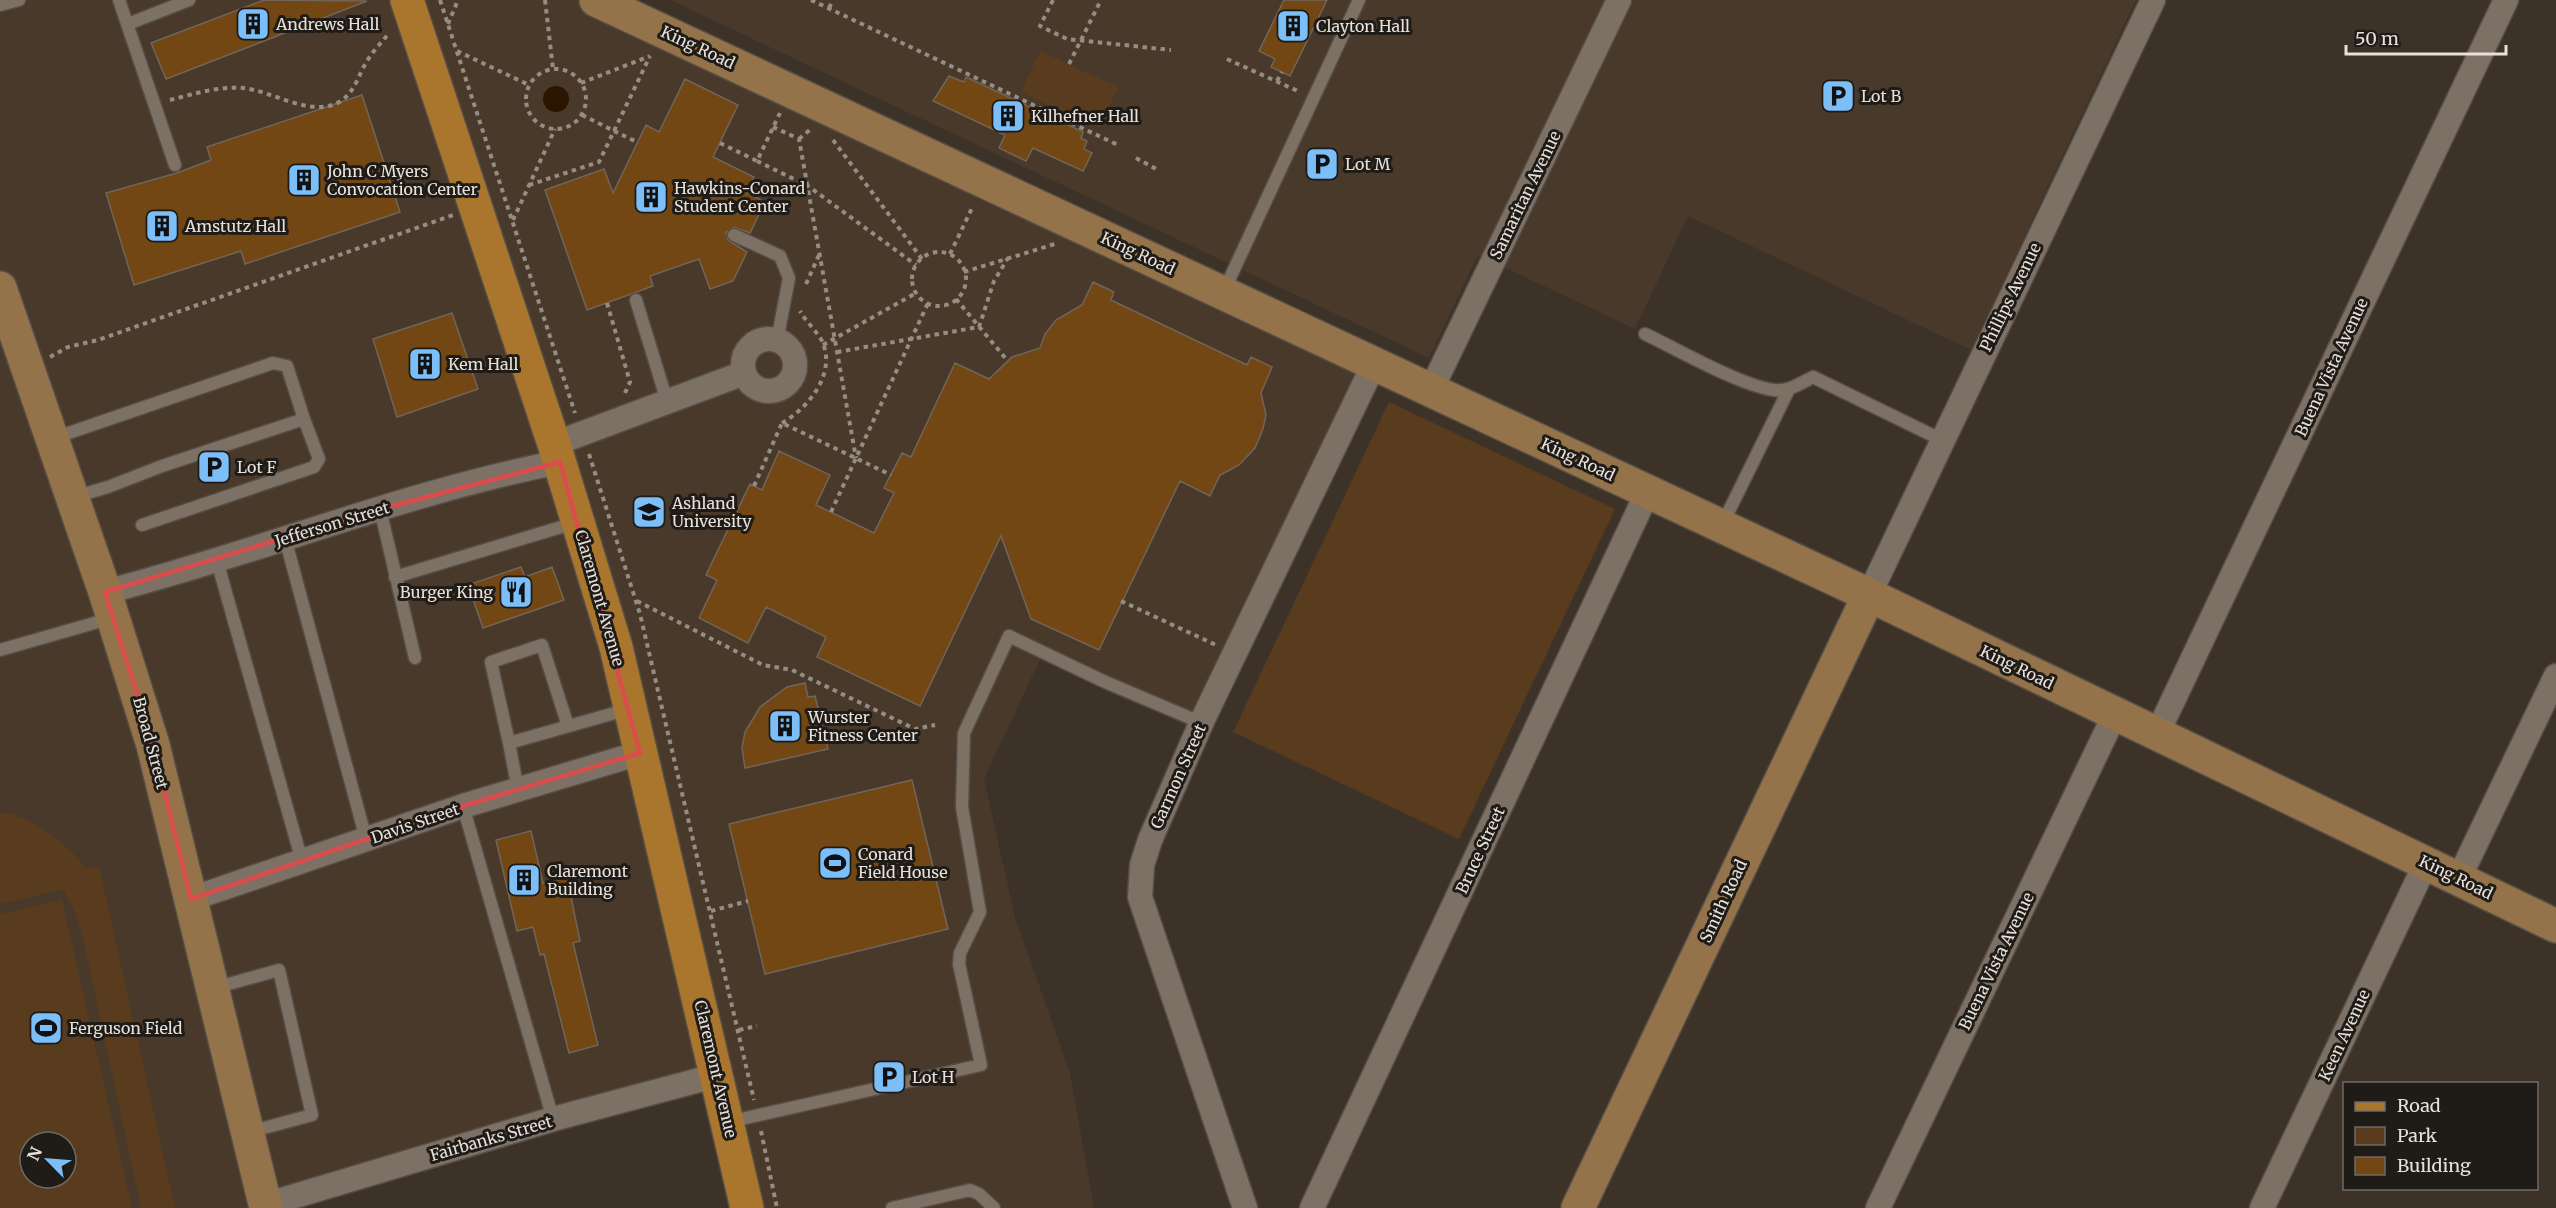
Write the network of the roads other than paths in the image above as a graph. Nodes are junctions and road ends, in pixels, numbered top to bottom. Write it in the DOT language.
graph roads {
  1 [pos="19,0"];
  2 [pos="119,0"];
  3 [pos="189,0"];
  4 [pos="408,0"];
  5 [pos="596,0"];
  6 [pos="1359,0"];
  7 [pos="1619,0"];
  8 [pos="2152,0"];
  9 [pos="2506,0"];
  10 [pos="0,5"];
  11 [pos="128,24"];
  12 [pos="175,165"];
  13 [pos="734,235"];
  14 [pos="0,288"];
  15 [pos="1223,292"];
  16 [pos="636,300"];
  17 [pos="1645,334"];
  18 [pos="777,341"];
  19 [pos="1374,364"];
  20 [pos="744,373"];
  21 [pos="1790,389"];
  22 [pos="1431,390"];
  23 [pos="667,401"];
  24 [pos="304,419"];
  25 [pos="52,438"];
  26 [pos="1942,440"];
  27 [pos="557,453"];
  28 [pos="1648,491"];
  29 [pos="73,497"];
  30 [pos="380,509"];
  31 [pos="579,522"];
  32 [pos="142,525"];
  33 [pos="1722,526"];
  34 [pos="285,538"];
  35 [pos="218,561"];
  36 [pos="395,577"];
  37 [pos="1869,595"];
  38 [pos="109,605"];
  39 [pos="0,650"];
  40 [pos="415,658"];
  41 [pos="2556,676"];
  42 [pos="630,708"];
  43 [pos="2115,714"];
  44 [pos="1202,723"];
  45 [pos="568,726"];
  46 [pos="2157,734"];
  47 [pos="509,743"];
  48 [pos="640,753"];
  49 [pos="518,789"];
  50 [pos="463,806"];
  51 [pos="366,840"];
  52 [pos="302,861"];
  53 [pos="2427,863"];
  54 [pos="2458,878"];
  55 [pos="191,899"];
  56 [pos="2556,926"];
  57 [pos="214,988"];
  58 [pos="718,1075"];
  59 [pos="553,1119"];
  60 [pos="728,1122"];
  61 [pos="248,1132"];
  62 [pos="266,1206"];
  63 [pos="747,1208"];
  64 [pos="892,1208"];
  65 [pos="994,1208"];
  66 [pos="1245,1208"];
  67 [pos="1312,1208"];
  68 [pos="1578,1208"];
  69 [pos="1878,1208"];
  70 [pos="2262,1208"];
  1 -- 10 [label="lane"];
  2 -- 11 [label="lane"];
  3 -- 11 [label="lane"];
  4 -- 27 [label="main road, Claremont Avenue"];
  5 -- 15 [label="street, King Road"];
  6 -- 15 [label="lane"];
  7 -- 22 [label="street, Samaritan Avenue"];
  8 -- 26 [label="street, Phillips Avenue"];
  9 -- 46 [label="street, Buena Vista Avenue"];
  11 -- 12 [label="lane"];
  13 -- 18 [label="lane"];
  14 -- 25 [label="street, Broad Street"];
  15 -- 19 [label="street, King Road"];
  16 -- 23 [label="lane"];
  17 -- 21 [label="lane"];
  18 -- 20 [label="street"];
  18 -- 20 [label="street"];
  19 -- 22 [label="street, King Road"];
  19 -- 44 [label="street, Garmon Street"];
  20 -- 23 [label="street, Jefferson Street"];
  21 -- 26 [label="lane"];
  21 -- 33 [label="lane"];
  22 -- 28 [label="street, King Road"];
  23 -- 27 [label="street, Jefferson Street"];
  24 -- 25 [label="lane"];
  24 -- 29 [label="lane"];
  24 -- 32 [label="lane"];
  25 -- 29 [label="street, Broad Street"];
  26 -- 37 [label="street, Phillips Avenue"];
  27 -- 30 [label="street, Jefferson Street"];
  27 -- 31 [label="main road, Claremont Avenue"];
  28 -- 33 [label="street, King Road"];
  28 -- 67 [label="street, Bruce Street"];
  29 -- 38 [label="street, Broad Street"];
  30 -- 34 [label="street, Jefferson Street"];
  30 -- 36 [label="lane"];
  31 -- 36 [label="lane"];
  31 -- 42 [label="main road, Claremont Avenue"];
  33 -- 37 [label="street, King Road"];
  34 -- 35 [label="street, Jefferson Street"];
  34 -- 51 [label="lane"];
  35 -- 38 [label="street, Jefferson Street"];
  35 -- 52 [label="lane"];
  36 -- 40 [label="lane"];
  37 -- 43 [label="street, King Road"];
  37 -- 68 [label="street, Smith Road"];
  38 -- 39 [label="lane"];
  38 -- 55 [label="street, Broad Street"];
  41 -- 54 [label="street"];
  42 -- 45 [label="lane"];
  42 -- 48 [label="main road, Claremont Avenue"];
  43 -- 46 [label="street, King Road"];
  43 -- 69 [label="street, Buena Vista Avenue"];
  44 -- 60 [label="lane"];
  44 -- 66 [label="street, Garmon Street"];
  45 -- 47 [label="lane"];
  45 -- 47 [label="lane"];
  46 -- 53 [label="street, King Road"];
  47 -- 49 [label="lane"];
  48 -- 49 [label="street, Davis Street"];
  48 -- 58 [label="main road, Claremont Avenue"];
  49 -- 50 [label="street, Davis Street"];
  50 -- 51 [label="street, Davis Street"];
  50 -- 59 [label="lane"];
  51 -- 52 [label="street, Davis Street"];
  52 -- 55 [label="street, Davis Street"];
  53 -- 54 [label="street, King Road"];
  53 -- 70 [label="street, Keen Avenue"];
  54 -- 56 [label="street, King Road"];
  55 -- 57 [label="street, Broad Street"];
  57 -- 61 [label="street, Broad Street"];
  57 -- 61 [label="lane"];
  58 -- 59 [label="street, Fairbanks Street"];
  58 -- 60 [label="main road, Claremont Avenue"];
  59 -- 62 [label="street, Fairbanks Street"];
  60 -- 63 [label="main road, Claremont Avenue"];
  61 -- 62 [label="street, Broad Street"];
  64 -- 65 [label="lane"];
}
